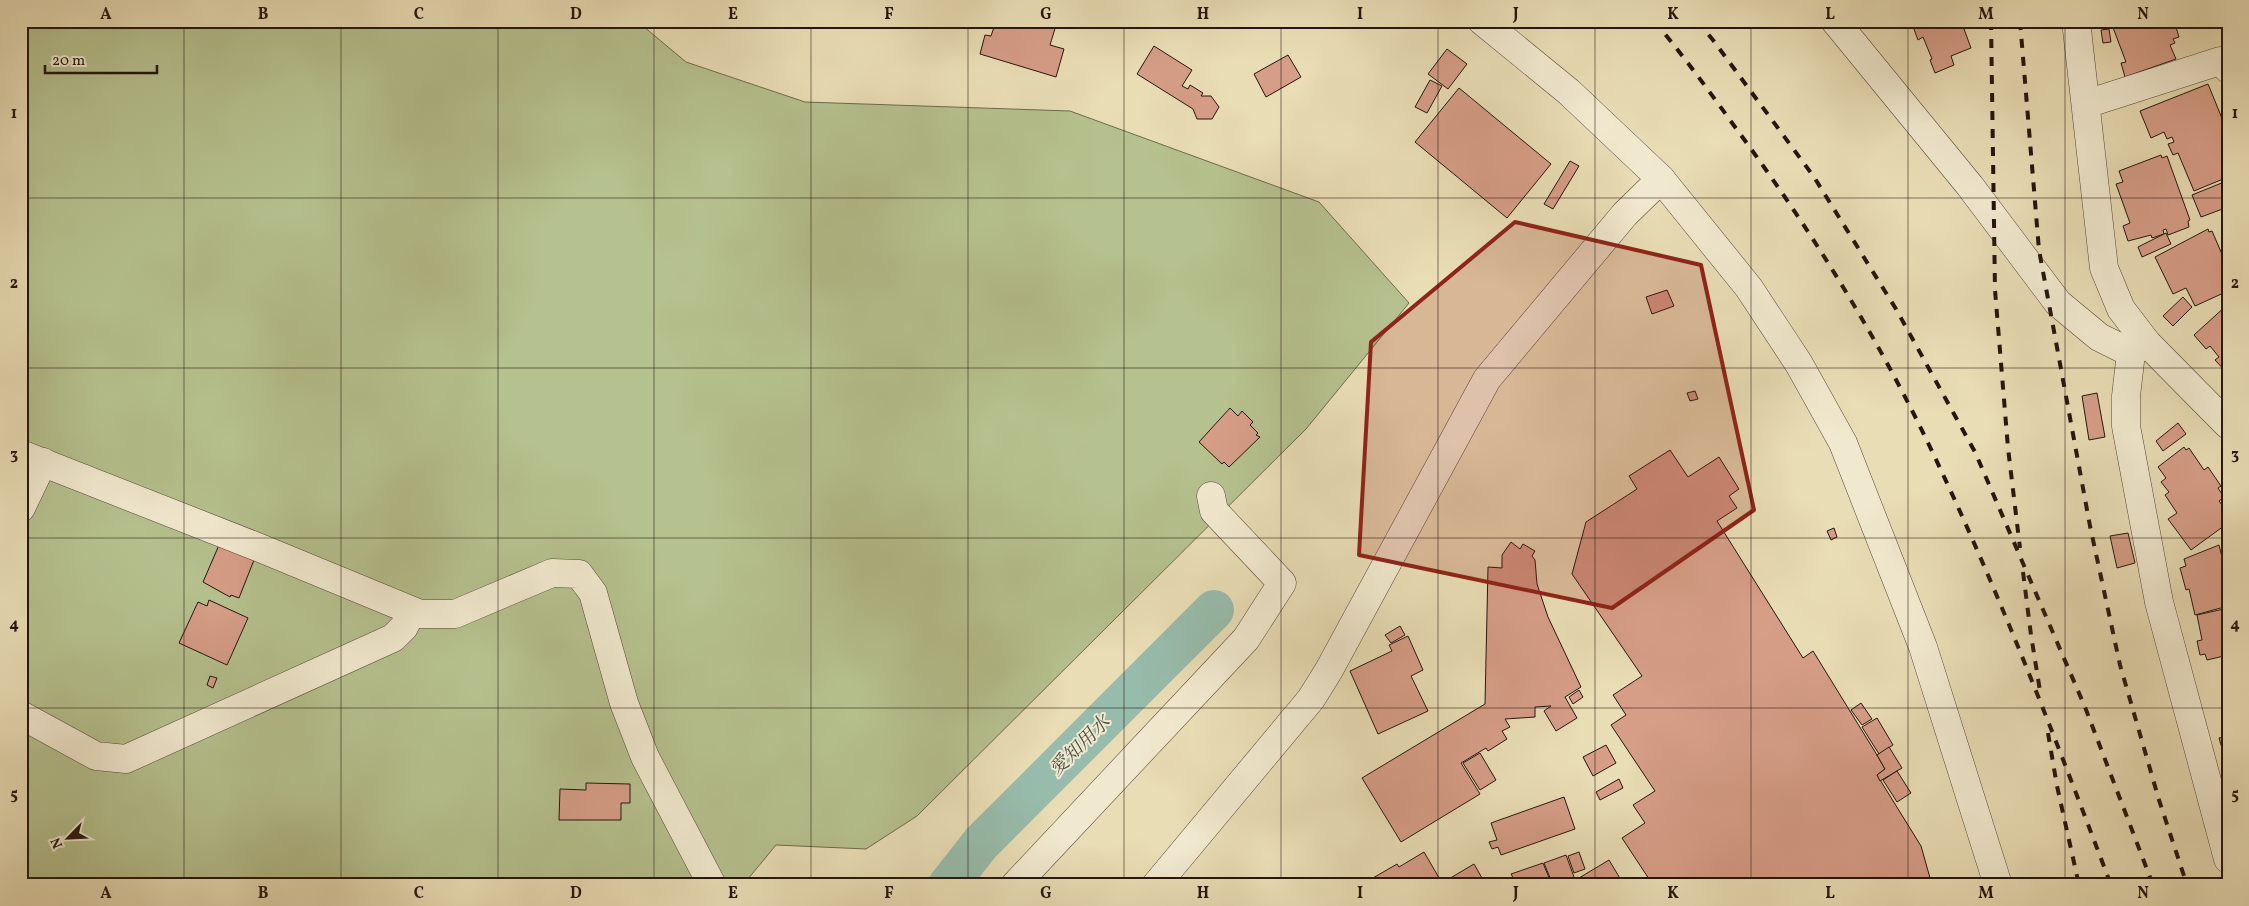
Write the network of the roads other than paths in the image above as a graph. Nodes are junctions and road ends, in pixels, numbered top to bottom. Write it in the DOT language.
graph roads {
  1 [pos="1482,21"];
  2 [pos="1835,21"];
  3 [pos="2076,21"];
  4 [pos="2228,69"];
  5 [pos="2086,104"];
  6 [pos="1661,179"];
  7 [pos="2139,348"];
  8 [pos="2228,425"];
  9 [pos="32,458"];
  10 [pos="1211,496"];
  11 [pos="21,508"];
  12 [pos="412,611"];
  13 [pos="21,715"];
  14 [pos="2228,858"];
  15 [pos="712,885"];
  16 [pos="1015,885"];
  17 [pos="1156,885"];
  18 [pos="1998,885"];
  1 -- 6 [label="street"];
  2 -- 7 [label="street"];
  3 -- 5 [label="street"];
  4 -- 5 [label="street"];
  5 -- 7 [label="street"];
  6 -- 17 [label="street"];
  6 -- 18 [label="street"];
  7 -- 8 [label="street"];
  7 -- 14 [label="street"];
  9 -- 11 [label="street"];
  9 -- 12 [label="street"];
  10 -- 16 [label="street"];
  12 -- 13 [label="street"];
  12 -- 15 [label="street"];
}
